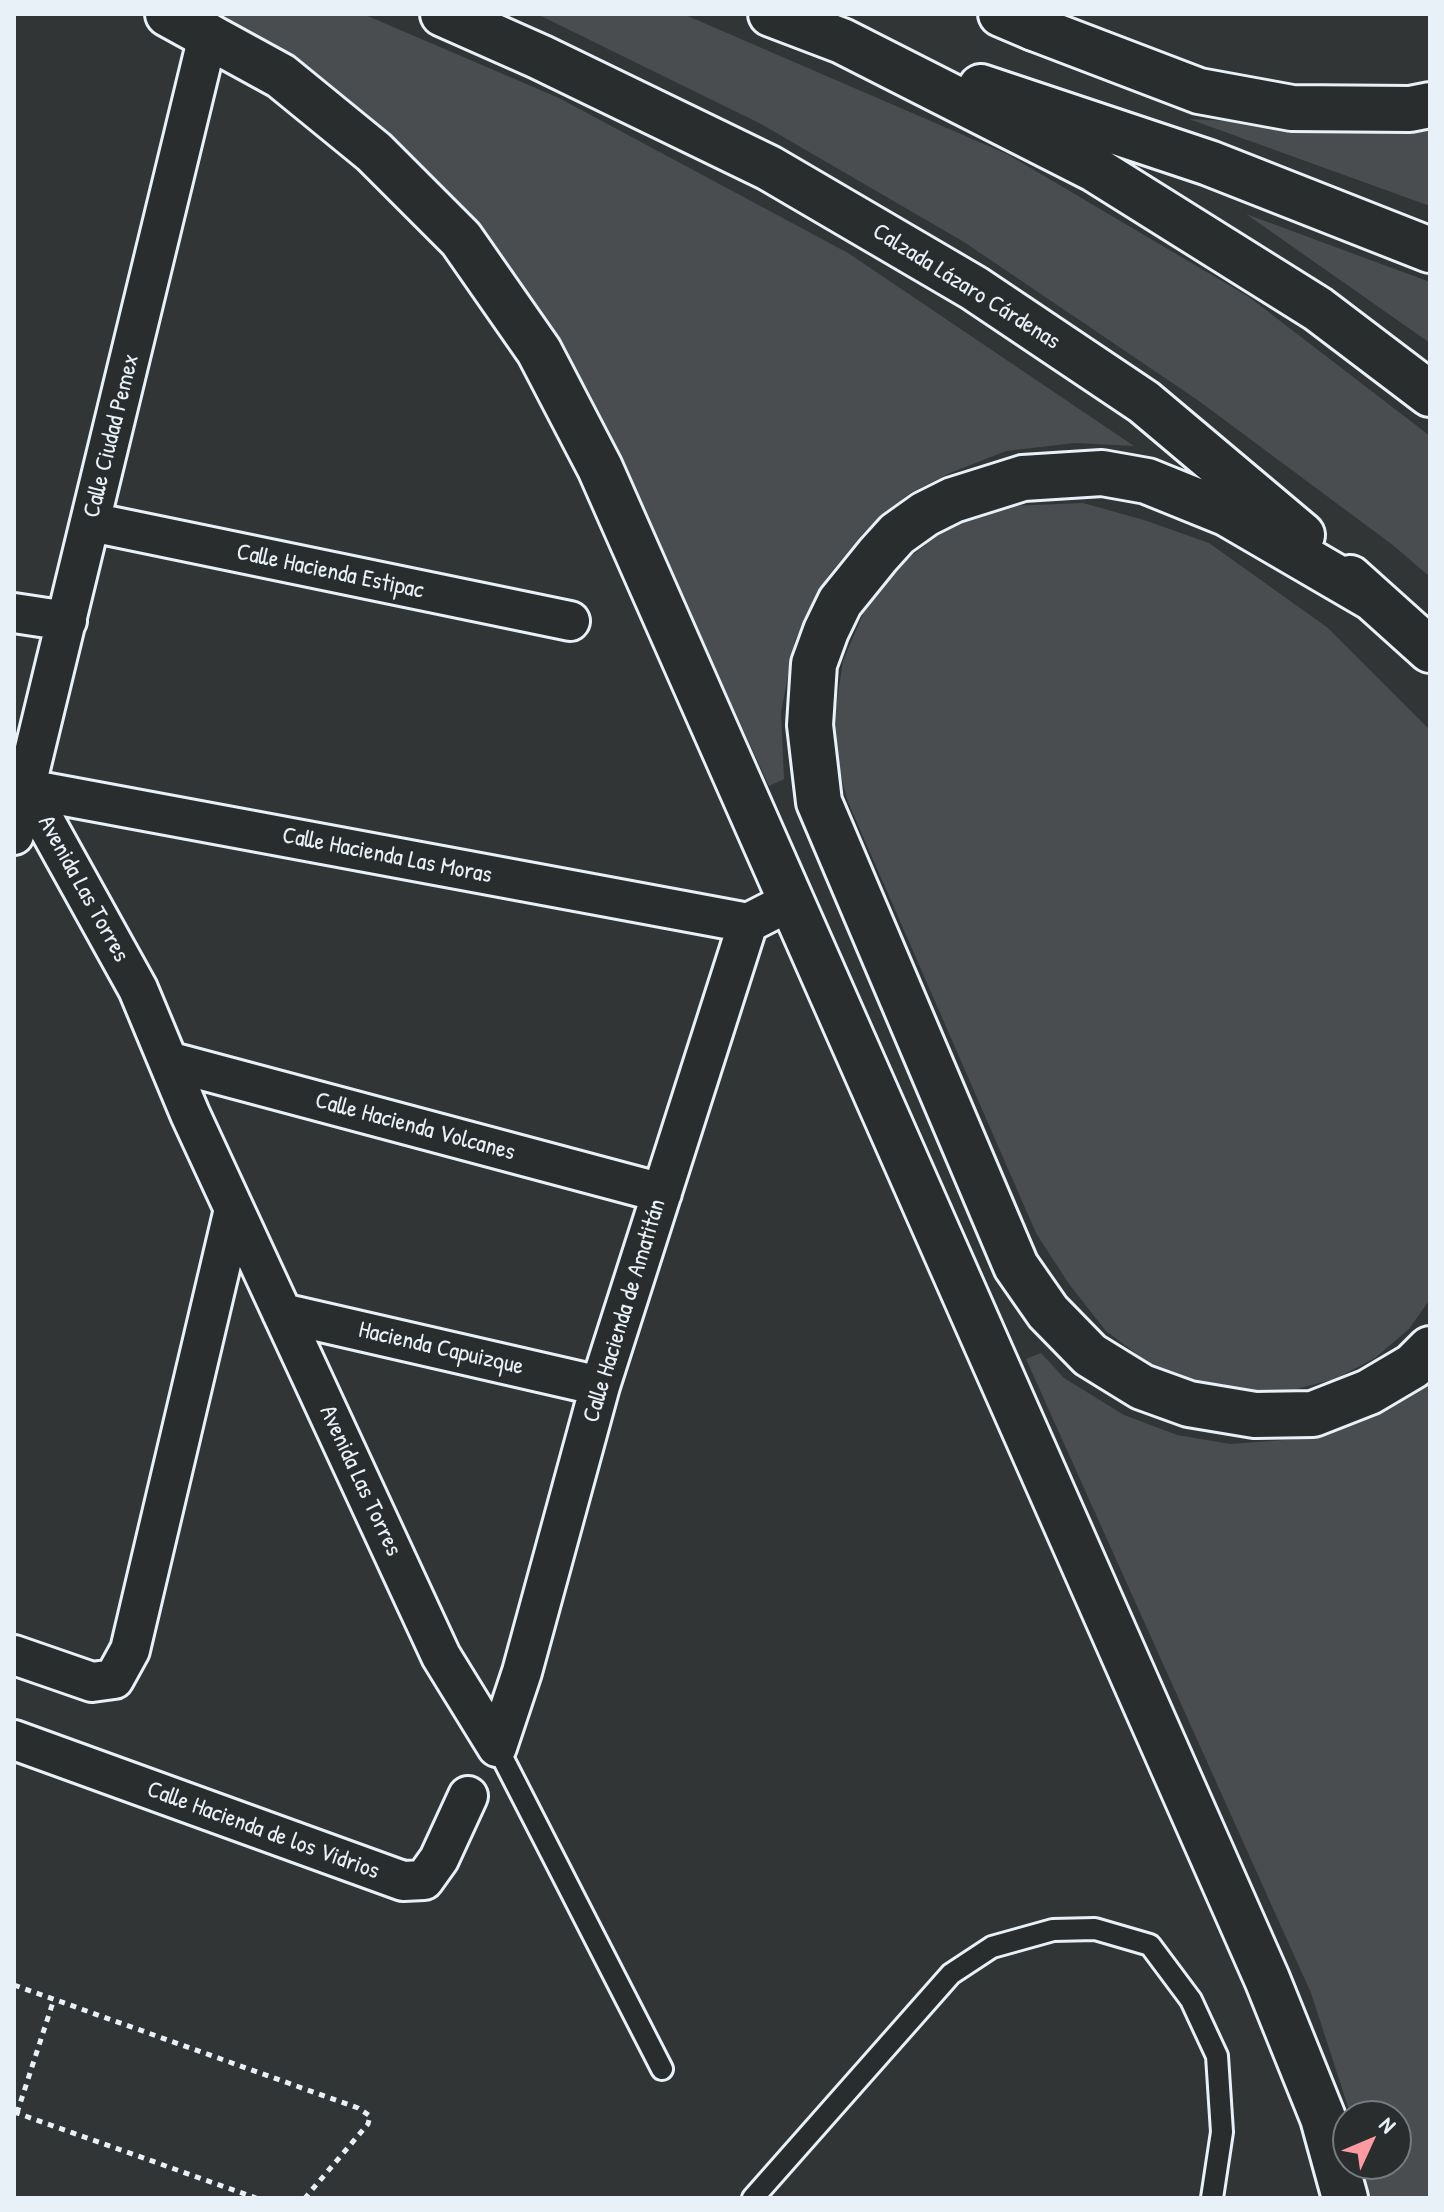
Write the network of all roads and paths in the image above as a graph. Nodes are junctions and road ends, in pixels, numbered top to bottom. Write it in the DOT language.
graph roads {
  1 [pos="168,14"];
  2 [pos="443,14"];
  3 [pos="771,14"];
  4 [pos="1025,19"];
  5 [pos="208,36"];
  6 [pos="842,41"];
  7 [pos="1430,105"];
  8 [pos="1430,250"];
  9 [pos="1430,394"];
  10 [pos="91,522"];
  11 [pos="1372,598"];
  12 [pos="14,613"];
  13 [pos="67,621"];
  14 [pos="570,621"];
  15 [pos="1430,650"];
  16 [pos="27,789"];
  17 [pos="14,835"];
  18 [pos="791,901"];
  19 [pos="748,923"];
  20 [pos="168,1061"];
  21 [pos="662,1193"];
  22 [pos="234,1209"];
  23 [pos="282,1313"];
  24 [pos="1430,1349"];
  25 [pos="600,1386"];
  26 [pos="14,1655"];
  27 [pos="14,1740"];
  28 [pos="497,1747"];
  29 [pos="468,1796"];
  30 [pos="14,1985"];
  31 [pos="54,1999"];
  32 [pos="662,2069"];
  33 [pos="16,2112"];
  34 [pos="256,2198"];
  35 [pos="305,2198"];
  36 [pos="753,2198"];
  37 [pos="1212,2198"];
  38 [pos="1345,2198"];
  1 -- 5 [label="main road"];
  2 -- 11 [label="main road, Calzada Lázaro Cárdenas"];
  3 -- 6 [label="main road"];
  4 -- 7 [label="main road"];
  5 -- 10 [label="street, Calle Ciudad Pemex"];
  5 -- 18 [label="main road"];
  6 -- 8 [label="main road"];
  6 -- 9 [label="main road"];
  10 -- 13 [label="street, Calle Ciudad Pemex"];
  10 -- 14 [label="street, Calle Hacienda Estipac"];
  11 -- 15 [label="main road, Calzada Lázaro Cárdenas"];
  11 -- 24 [label="main road"];
  12 -- 13 [label="street"];
  13 -- 16 [label="street, Calle Ciudad Pemex"];
  16 -- 17 [label="street, Calle Ciudad Pemex"];
  16 -- 19 [label="street, Calle Hacienda Las Moras"];
  16 -- 20 [label="street, Avenida Las Torres"];
  18 -- 19 [label="street"];
  18 -- 38 [label="main road"];
  19 -- 21 [label="street, Calle Hacienda de Amatitán"];
  20 -- 21 [label="street, Calle Hacienda Volcanes"];
  20 -- 22 [label="street, Avenida Las Torres"];
  21 -- 25 [label="street, Calle Hacienda de Amatitán"];
  22 -- 23 [label="street, Avenida Las Torres"];
  22 -- 26 [label="street"];
  23 -- 25 [label="street, Hacienda Capuizque"];
  23 -- 28 [label="street, Avenida Las Torres"];
  25 -- 28 [label="street, Calle Hacienda de Amatitán"];
  27 -- 29 [label="street, Calle Hacienda de los Vidrios"];
  28 -- 32 [label="lane"];
  30 -- 31 [label="path"];
  31 -- 33 [label="path"];
  31 -- 35 [label="path"];
  33 -- 34 [label="path"];
  36 -- 37 [label="lane"];
}
